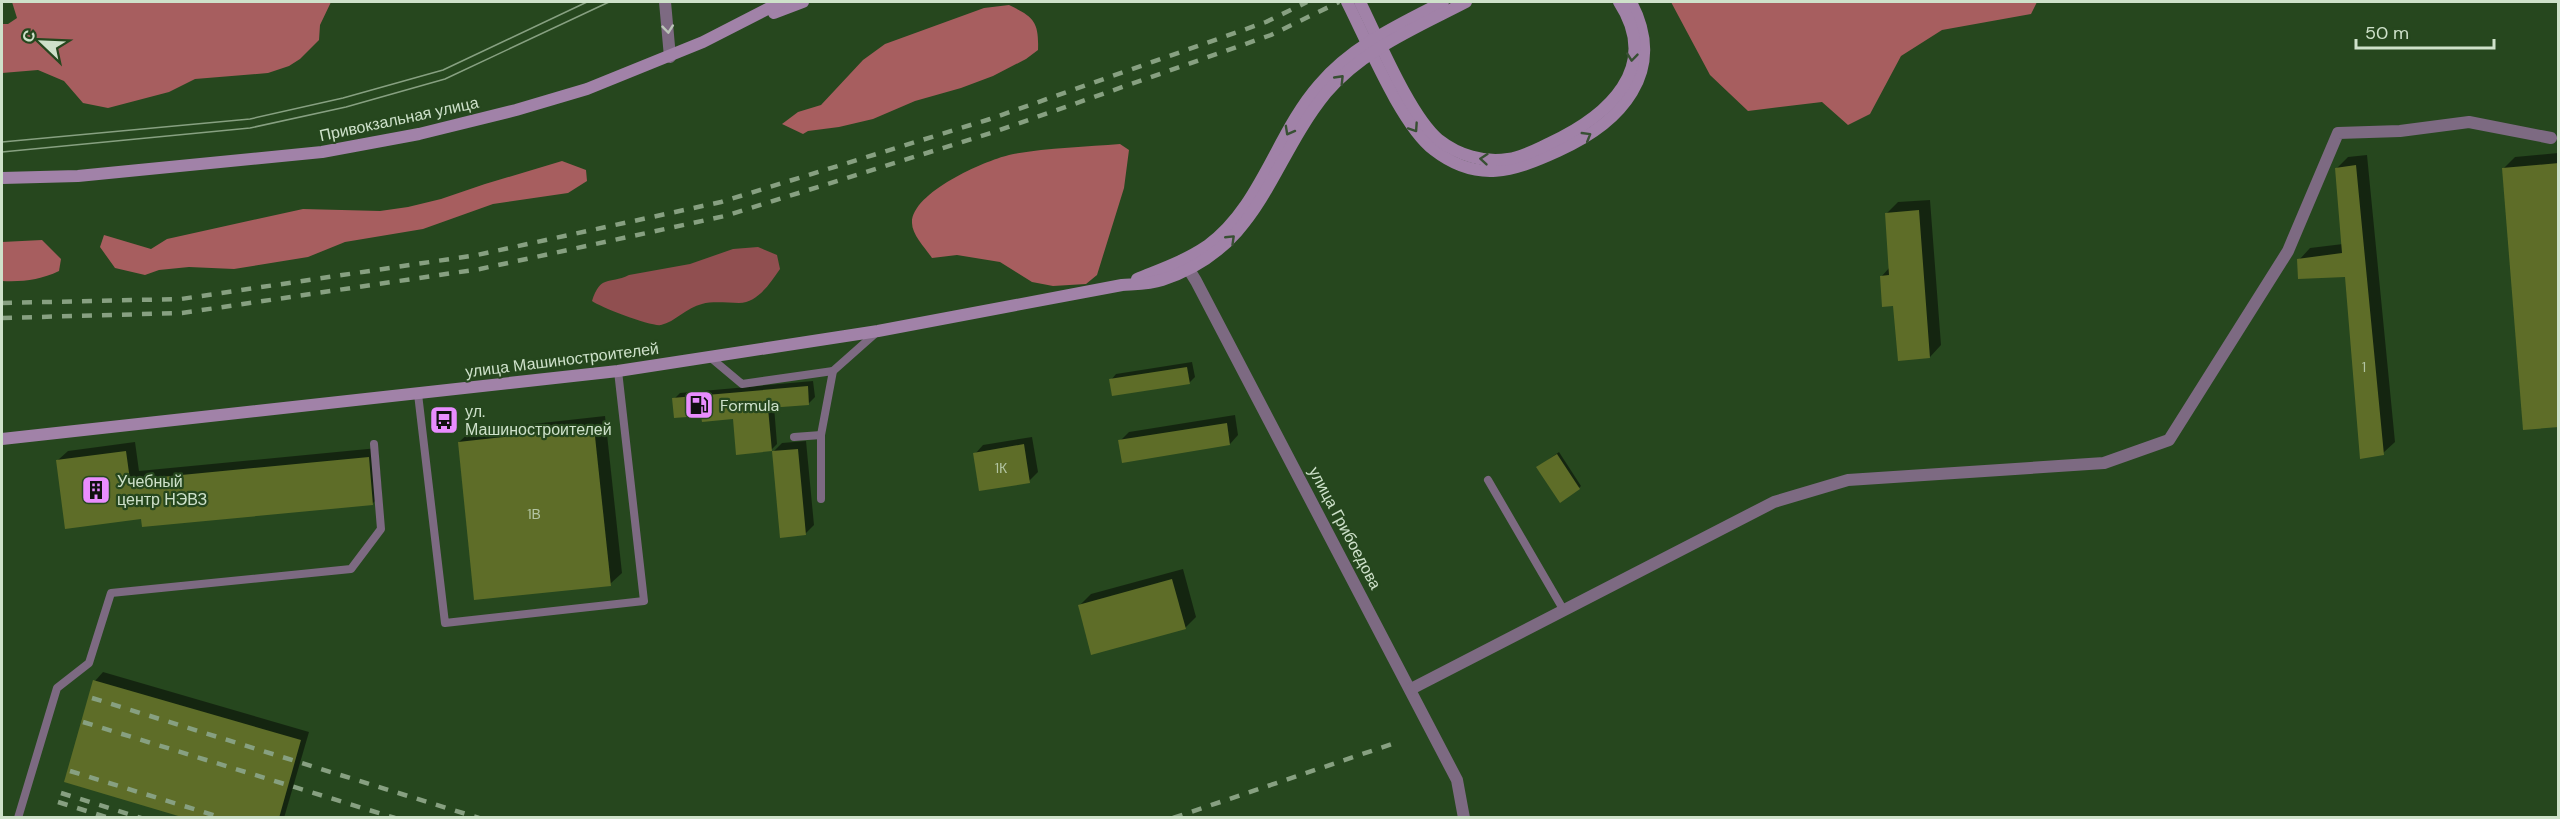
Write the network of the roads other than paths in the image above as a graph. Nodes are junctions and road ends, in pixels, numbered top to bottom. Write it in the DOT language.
graph roads {
  1 [pos="665,2"];
  2 [pos="779,2"];
  3 [pos="803,2"];
  4 [pos="1347,2"];
  5 [pos="1360,2"];
  6 [pos="1443,2"];
  7 [pos="1467,2"];
  8 [pos="1618,2"];
  9 [pos="1631,2"];
  10 [pos="731,29"];
  11 [pos="670,57"];
  12 [pos="1391,74"];
  13 [pos="2551,138"];
  14 [pos="2,178"];
  15 [pos="1185,265"];
  16 [pos="878,331"];
  17 [pos="711,358"];
  18 [pos="618,371"];
  19 [pos="834,371"];
  20 [pos="418,394"];
  21 [pos="821,435"];
  22 [pos="794,437"];
  23 [pos="2,440"];
  24 [pos="374,444"];
  25 [pos="1488,480"];
  26 [pos="821,499"];
  27 [pos="1563,609"];
  28 [pos="1411,689"];
  29 [pos="18,818"];
  30 [pos="1464,818"];
  1 -- 11 [label="street, one-way"];
  2 -- 10 [label="main road, Привокзальная улица"];
  3 -- 10 [label="main road"];
  4 -- 12 [label="main road"];
  5 -- 12 [label="main road"];
  6 -- 15 [label="main road, one-way"];
  15 -- 7 [label="main road, one-way"];
  8 -- 12 [label="main road, one-way"];
  12 -- 9 [label="main road, one-way"];
  10 -- 11 [label="main road, Привокзальная улица"];
  11 -- 14 [label="main road, Привокзальная улица"];
  13 -- 27 [label="street"];
  15 -- 16 [label="main road, улица Машиностроителей"];
  15 -- 28 [label="street, улица Грибоедова"];
  16 -- 17 [label="main road, улица Машиностроителей"];
  16 -- 19 [label="lane"];
  17 -- 18 [label="main road, улица Машиностроителей"];
  17 -- 19 [label="lane"];
  18 -- 20 [label="main road, улица Машиностроителей"];
  18 -- 20 [label="lane"];
  19 -- 21 [label="lane"];
  20 -- 23 [label="main road, улица Машиностроителей"];
  21 -- 22 [label="lane"];
  21 -- 26 [label="lane"];
  24 -- 29 [label="lane"];
  25 -- 27 [label="lane"];
  27 -- 28 [label="street"];
  28 -- 30 [label="street, улица Грибоедова"];
}
